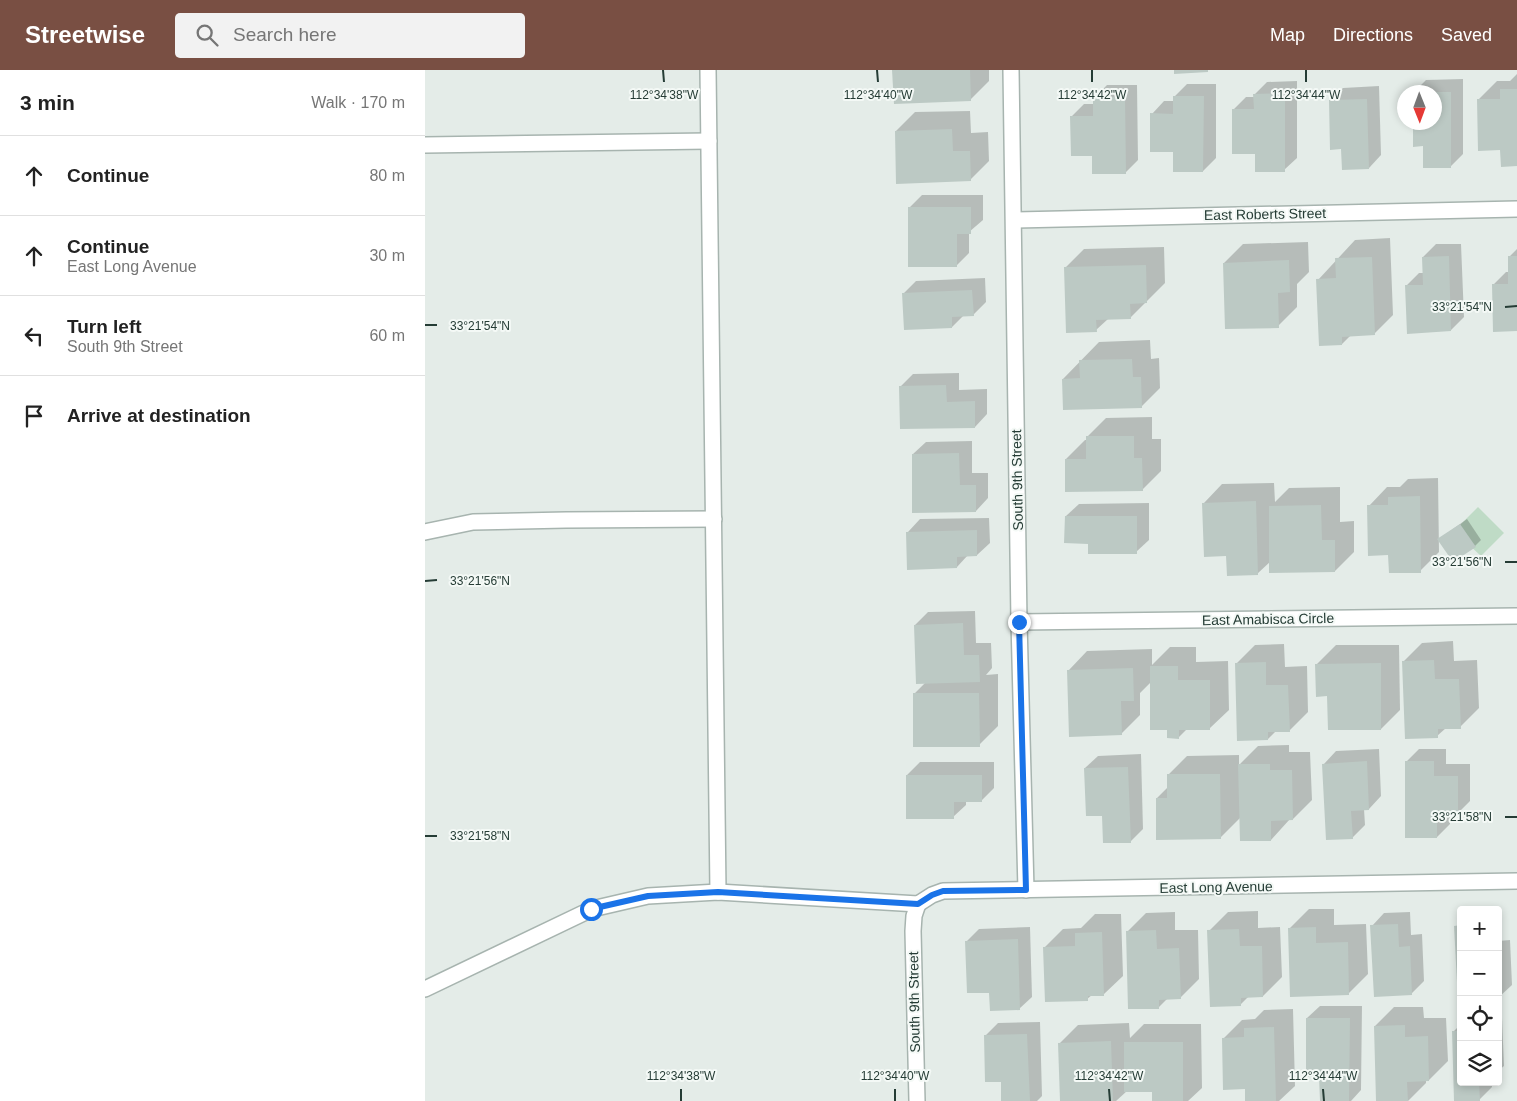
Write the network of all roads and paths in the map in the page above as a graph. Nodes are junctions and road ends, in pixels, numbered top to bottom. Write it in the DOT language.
graph roads {
  1 [pos="708,70"];
  2 [pos="1011,70"];
  3 [pos="709,141"];
  4 [pos="425,145"];
  5 [pos="1517,209"];
  6 [pos="1013,220"];
  7 [pos="714,519"];
  8 [pos="425,532"];
  9 [pos="1517,616"];
  10 [pos="1019,622"];
  11 [pos="1517,882"];
  12 [pos="1026,890"];
  13 [pos="718,892"];
  14 [pos="918,904"];
  15 [pos="425,988"];
  16 [pos="917,1101"];
  1 -- 3 [label="street"];
  2 -- 6 [label="street, South 9th Street"];
  3 -- 4 [label="street"];
  3 -- 7 [label="street"];
  5 -- 6 [label="street, East Roberts Street"];
  6 -- 10 [label="street, South 9th Street"];
  7 -- 8 [label="street"];
  7 -- 13 [label="street"];
  9 -- 10 [label="street, East Amabisca Circle"];
  10 -- 12 [label="street, South 9th Street"];
  11 -- 12 [label="street, East Long Avenue"];
  12 -- 14 [label="street, East Long Avenue"];
  13 -- 14 [label="street"];
  13 -- 15 [label="street"];
  14 -- 16 [label="street, South 9th Street"];
}
